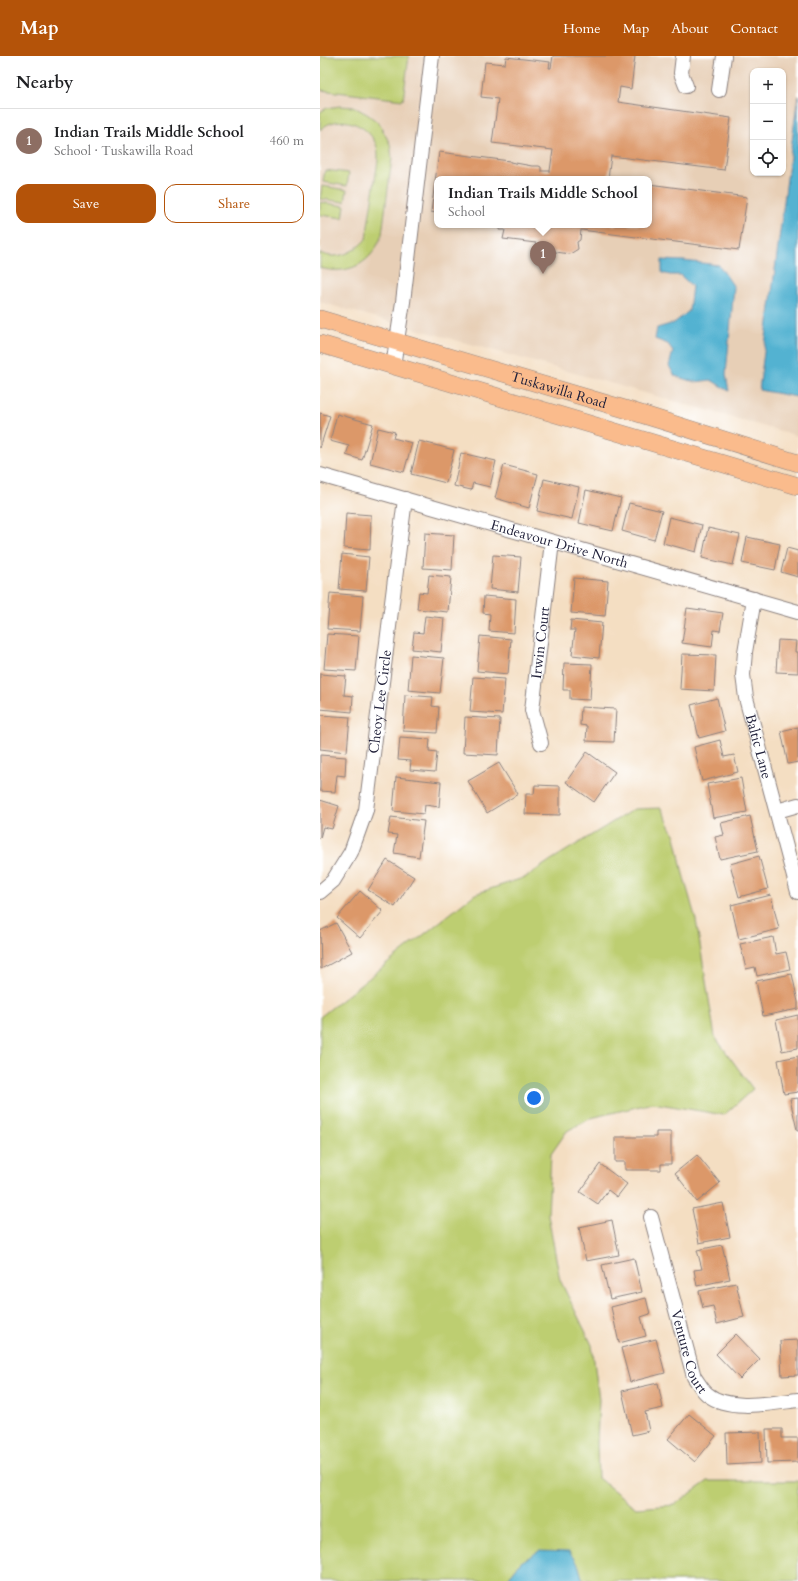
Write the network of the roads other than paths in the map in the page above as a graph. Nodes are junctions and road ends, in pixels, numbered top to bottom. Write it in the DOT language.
graph roads {
  1 [pos="432,56"];
  2 [pos="683,56"];
  3 [pos="724,56"];
  4 [pos="686,86"];
  5 [pos="719,90"];
  6 [pos="320,318"];
  7 [pos="397,341"];
  8 [pos="320,344"];
  9 [pos="394,366"];
  10 [pos="798,463"];
  11 [pos="320,475"];
  12 [pos="798,486"];
  13 [pos="405,499"];
  14 [pos="552,542"];
  15 [pos="754,599"];
  16 [pos="798,612"];
  17 [pos="541,743"];
  18 [pos="798,805"];
  19 [pos="777,811"];
  20 [pos="320,892"];
  21 [pos="798,892"];
  22 [pos="651,1217"];
  23 [pos="798,1400"];
  1 -- 7 [label="street"];
  2 -- 4 [label="street"];
  3 -- 5 [label="street"];
  6 -- 7 [label="main road, Tuskawilla Road"];
  7 -- 9 [label="street"];
  7 -- 10 [label="main road, Tuskawilla Road"];
  8 -- 9 [label="main road, Tuskawilla Road"];
  9 -- 12 [label="main road, Tuskawilla Road"];
  11 -- 13 [label="street, Endeavour Drive North"];
  13 -- 14 [label="street, Endeavour Drive North"];
  13 -- 20 [label="street, Cheoy Lee Circle"];
  14 -- 15 [label="street, Endeavour Drive North"];
  14 -- 17 [label="street, Irwin Court"];
  15 -- 16 [label="street, Endeavour Drive North"];
  15 -- 19 [label="street, Baltic Lane"];
  18 -- 19 [label="street"];
  19 -- 21 [label="street, Baltic Lane"];
  22 -- 23 [label="street, Venture Court"];
}
